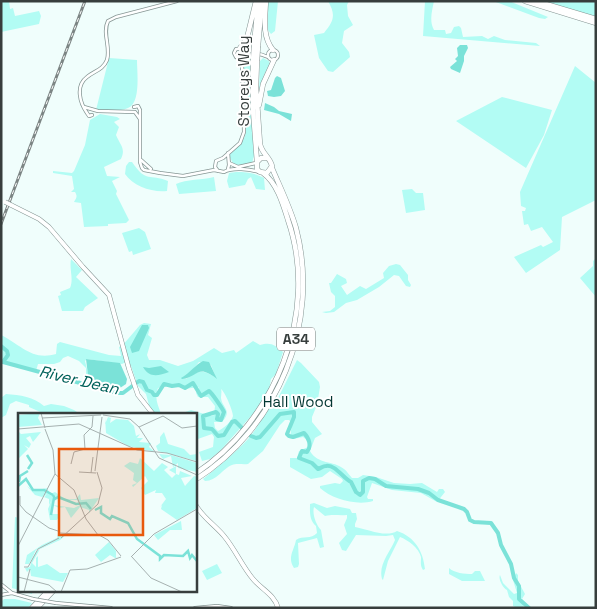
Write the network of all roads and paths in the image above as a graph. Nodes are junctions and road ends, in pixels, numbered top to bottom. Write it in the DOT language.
graph roads {
  1 [pos="177,1"];
  2 [pos="257,1"];
  3 [pos="264,1"];
  4 [pos="525,1"];
  5 [pos="536,1"];
  6 [pos="596,19"];
  7 [pos="596,23"];
  8 [pos="256,46"];
  9 [pos="240,48"];
  10 [pos="273,50"];
  11 [pos="243,57"];
  12 [pos="268,57"];
  13 [pos="238,59"];
  14 [pos="274,60"];
  15 [pos="255,61"];
  16 [pos="242,63"];
  17 [pos="84,107"];
  18 [pos="134,107"];
  19 [pos="91,110"];
  20 [pos="140,110"];
  21 [pos="98,111"];
  22 [pos="128,111"];
  23 [pos="135,112"];
  24 [pos="87,113"];
  25 [pos="92,115"];
  26 [pos="140,119"];
  27 [pos="258,130"];
  28 [pos="228,153"];
  29 [pos="223,158"];
  30 [pos="266,158"];
  31 [pos="140,159"];
  32 [pos="228,162"];
  33 [pos="256,162"];
  34 [pos="147,165"];
  35 [pos="215,166"];
  36 [pos="142,168"];
  37 [pos="272,168"];
  38 [pos="228,169"];
  39 [pos="146,170"];
  40 [pos="152,170"];
  41 [pos="218,170"];
  42 [pos="210,171"];
  43 [pos="262,173"];
  44 [pos="3,201"];
  45 [pos="152,413"];
  46 [pos="196,473"];
  47 [pos="196,479"];
  48 [pos="196,506"];
  49 [pos="2,585"];
  50 [pos="47,592"];
  51 [pos="52,592"];
  52 [pos="12,593"];
  53 [pos="1,594"];
  54 [pos="276,601"];
  55 [pos="32,608"];
  56 [pos="37,608"];
  57 [pos="110,608"];
  58 [pos="195,608"];
  59 [pos="231,608"];
  60 [pos="274,608"];
  61 [pos="278,608"];
  1 -- 17 [label="street"];
  2 -- 8 [label="highway, Storeys Way / A34"];
  2 -- 9 [label="highway"];
  3 -- 8 [label="highway, Storeys Way / A34"];
  3 -- 10 [label="highway"];
  4 -- 7 [label="highway"];
  5 -- 6 [label="highway"];
  8 -- 15 [label="highway, Storeys Way / A34, bridge"];
  9 -- 11 [label="street"];
  9 -- 13 [label="street"];
  10 -- 12 [label="street"];
  10 -- 14 [label="street"];
  11 -- 12 [label="street"];
  11 -- 13 [label="street"];
  11 -- 16 [label="street"];
  12 -- 14 [label="street"];
  13 -- 16 [label="street"];
  14 -- 27 [label="highway"];
  15 -- 27 [label="highway, Storeys Way / A34"];
  15 -- 33 [label="highway, Storeys Way / A34"];
  16 -- 28 [label="street"];
  17 -- 19 [label="street"];
  17 -- 24 [label="street"];
  18 -- 20 [label="street"];
  18 -- 22 [label="street"];
  18 -- 23 [label="street"];
  19 -- 21 [label="street"];
  19 -- 24 [label="street"];
  19 -- 25 [label="street"];
  20 -- 23 [label="street"];
  20 -- 26 [label="street"];
  21 -- 22 [label="street"];
  21 -- 25 [label="street"];
  22 -- 23 [label="street"];
  23 -- 26 [label="street"];
  24 -- 25 [label="street"];
  26 -- 31 [label="street"];
  27 -- 30 [label="highway, Storeys Way / A34"];
  28 -- 29 [label="street"];
  28 -- 32 [label="street"];
  29 -- 32 [label="street"];
  29 -- 35 [label="street"];
  30 -- 33 [label="highway"];
  30 -- 37 [label="highway, A34"];
  31 -- 34 [label="street"];
  31 -- 36 [label="street"];
  32 -- 33 [label="street"];
  32 -- 38 [label="street"];
  33 -- 43 [label="highway, A34"];
  34 -- 36 [label="street"];
  34 -- 39 [label="street"];
  34 -- 40 [label="street"];
  35 -- 41 [label="street"];
  35 -- 42 [label="street"];
  36 -- 39 [label="street"];
  37 -- 43 [label="highway"];
  37 -- 47 [label="highway, A34"];
  38 -- 41 [label="street"];
  38 -- 43 [label="street"];
  39 -- 40 [label="street"];
  40 -- 42 [label="street"];
  41 -- 42 [label="street"];
  43 -- 46 [label="highway, A34"];
  44 -- 45 [label="main road, bridge"];
  48 -- 54 [label="main road"];
  49 -- 52 [label="street"];
  49 -- 53 [label="street"];
  50 -- 55 [label="highway"];
  51 -- 56 [label="highway"];
  52 -- 53 [label="street"];
  52 -- 57 [label="street, bridge"];
  54 -- 60 [label="main road"];
  54 -- 61 [label="main road"];
  58 -- 59 [label="street"];
}
